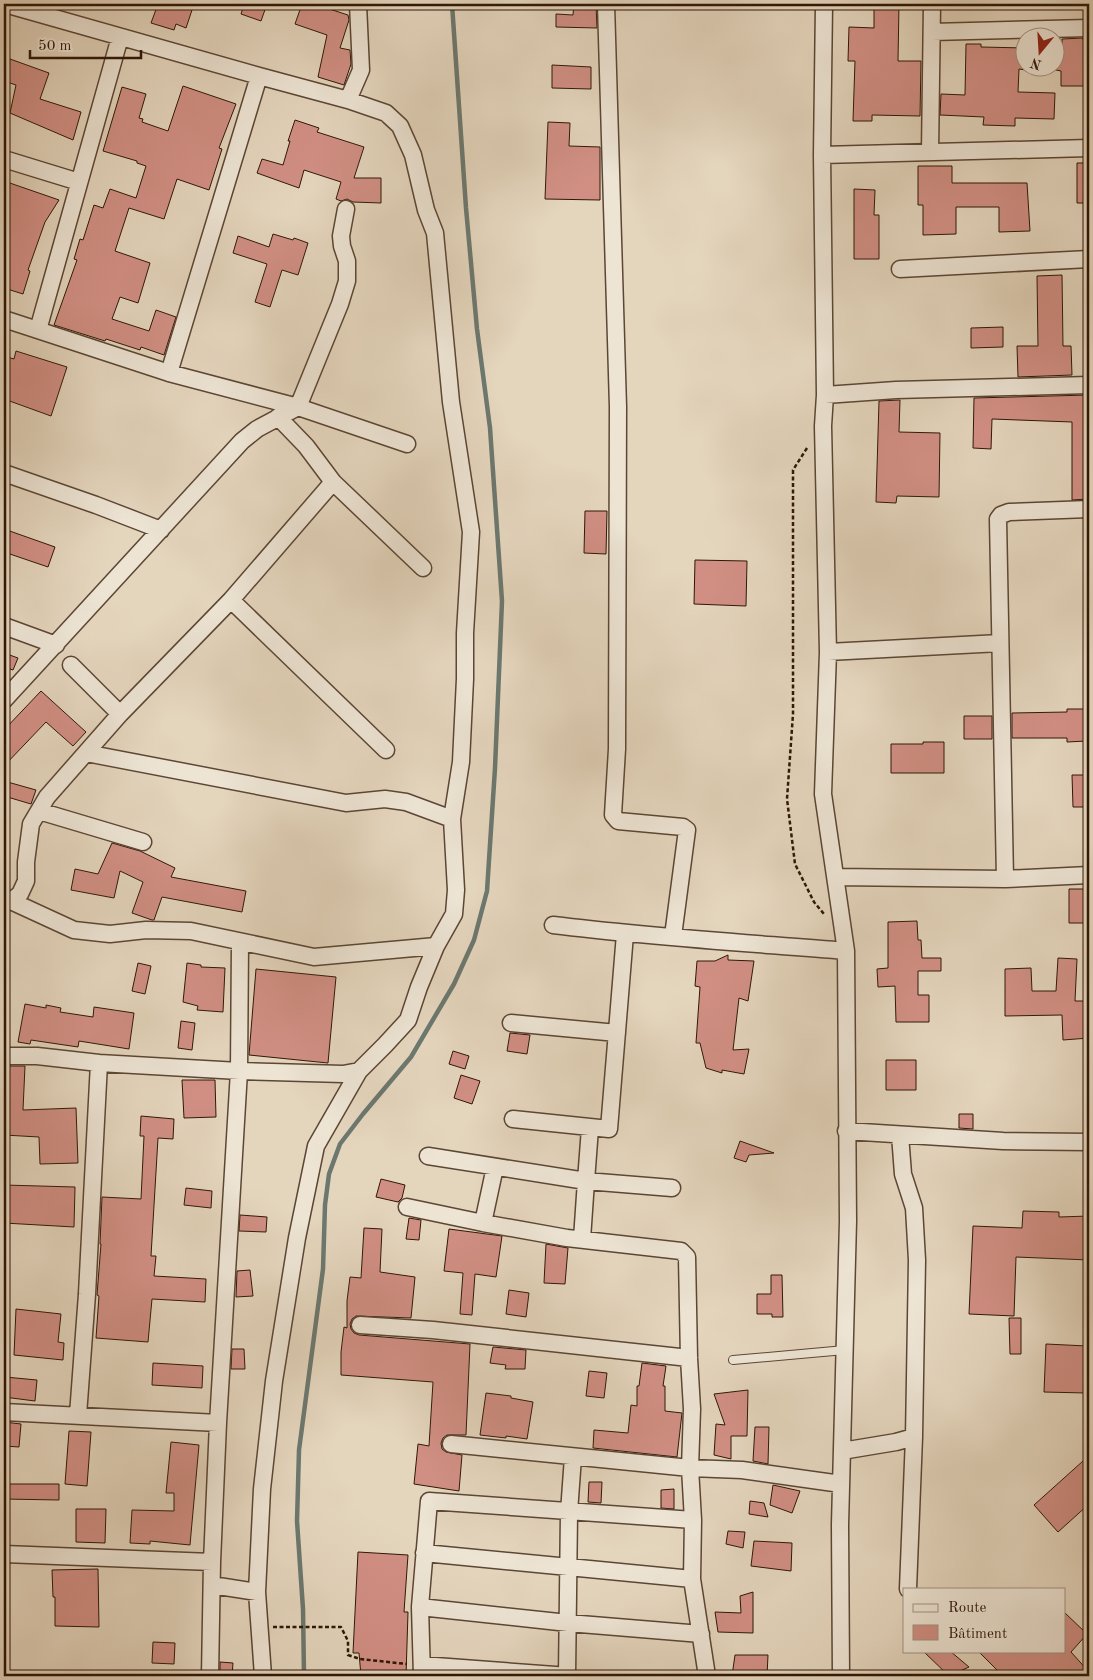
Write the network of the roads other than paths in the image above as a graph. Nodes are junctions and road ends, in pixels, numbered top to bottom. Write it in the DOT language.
graph roads {
  1 [pos="6,4"];
  2 [pos="358,4"];
  3 [pos="606,4"];
  4 [pos="824,4"];
  5 [pos="932,4"];
  6 [pos="1089,28"];
  7 [pos="932,32"];
  8 [pos="120,37"];
  9 [pos="259,76"];
  10 [pos="348,100"];
  11 [pos="1089,148"];
  12 [pos="930,152"];
  13 [pos="822,155"];
  14 [pos="4,159"];
  15 [pos="79,182"];
  16 [pos="346,209"];
  17 [pos="1089,259"];
  18 [pos="900,269"];
  19 [pos="4,319"];
  20 [pos="38,330"];
  21 [pos="169,373"];
  22 [pos="1089,385"];
  23 [pos="825,395"];
  24 [pos="298,407"];
  25 [pos="278,417"];
  26 [pos="407,444"];
  27 [pos="4,473"];
  28 [pos="333,482"];
  29 [pos="1089,509"];
  30 [pos="161,530"];
  31 [pos="423,568"];
  32 [pos="231,600"];
  33 [pos="4,626"];
  34 [pos="1000,643"];
  35 [pos="56,645"];
  36 [pos="828,652"];
  37 [pos="72,665"];
  38 [pos="4,700"];
  39 [pos="120,714"];
  40 [pos="386,750"];
  41 [pos="86,753"];
  42 [pos="39,811"];
  43 [pos="452,819"];
  44 [pos="143,842"];
  45 [pos="1089,876"];
  46 [pos="836,877"];
  47 [pos="1005,880"];
  48 [pos="7,902"];
  49 [pos="553,925"];
  50 [pos="625,934"];
  51 [pos="673,936"];
  52 [pos="240,943"];
  53 [pos="436,946"];
  54 [pos="846,951"];
  55 [pos="511,1023"];
  56 [pos="617,1033"];
  57 [pos="4,1056"];
  58 [pos="99,1063"];
  59 [pos="239,1070"];
  60 [pos="359,1071"];
  61 [pos="512,1119"];
  62 [pos="590,1128"];
  63 [pos="846,1131"];
  64 [pos="900,1135"];
  65 [pos="1089,1142"];
  66 [pos="428,1156"];
  67 [pos="495,1167"];
  68 [pos="586,1181"];
  69 [pos="672,1188"];
  70 [pos="407,1207"];
  71 [pos="483,1223"];
  72 [pos="582,1240"];
  73 [pos="360,1325"];
  74 [pos="845,1350"];
  75 [pos="689,1358"];
  76 [pos="733,1360"];
  77 [pos="4,1412"];
  78 [pos="78,1415"];
  79 [pos="218,1423"];
  80 [pos="914,1437"];
  81 [pos="451,1444"];
  82 [pos="842,1451"];
  83 [pos="573,1457"];
  84 [pos="690,1468"];
  85 [pos="841,1484"];
  86 [pos="569,1512"];
  87 [pos="693,1520"];
  88 [pos="424,1553"];
  89 [pos="4,1554"];
  90 [pos="212,1562"];
  91 [pos="569,1566"];
  92 [pos="692,1580"];
  93 [pos="212,1585"];
  94 [pos="908,1588"];
  95 [pos="257,1592"];
  96 [pos="420,1607"];
  97 [pos="568,1623"];
  98 [pos="701,1634"];
  99 [pos="422,1671"];
  100 [pos="210,1676"];
  101 [pos="263,1676"];
  102 [pos="567,1676"];
  103 [pos="707,1676"];
  104 [pos="841,1676"];
  1 -- 8 [label="street"];
  2 -- 10 [label="street"];
  3 -- 51 [label="street"];
  4 -- 13 [label="street"];
  5 -- 7 [label="street"];
  6 -- 7 [label="street"];
  7 -- 12 [label="street"];
  8 -- 9 [label="street"];
  8 -- 15 [label="street"];
  9 -- 10 [label="street"];
  9 -- 21 [label="street"];
  10 -- 43 [label="street"];
  11 -- 12 [label="street"];
  12 -- 13 [label="street"];
  13 -- 23 [label="street"];
  14 -- 15 [label="street"];
  15 -- 20 [label="street"];
  16 -- 24 [label="street"];
  17 -- 18 [label="street"];
  19 -- 20 [label="street"];
  20 -- 21 [label="street"];
  21 -- 24 [label="street"];
  22 -- 23 [label="street"];
  23 -- 36 [label="street"];
  24 -- 25 [label="street"];
  24 -- 26 [label="street"];
  25 -- 28 [label="street"];
  25 -- 30 [label="street"];
  27 -- 30 [label="street"];
  28 -- 31 [label="street"];
  28 -- 32 [label="street"];
  29 -- 34 [label="street"];
  30 -- 35 [label="street"];
  32 -- 39 [label="street"];
  32 -- 40 [label="street"];
  33 -- 35 [label="street"];
  34 -- 36 [label="street"];
  34 -- 47 [label="street"];
  35 -- 38 [label="street"];
  36 -- 46 [label="street"];
  37 -- 39 [label="street"];
  39 -- 41 [label="street"];
  41 -- 42 [label="street"];
  41 -- 43 [label="street"];
  42 -- 44 [label="street"];
  42 -- 48 [label="street"];
  43 -- 53 [label="street"];
  45 -- 47 [label="street"];
  46 -- 47 [label="street"];
  46 -- 54 [label="street"];
  48 -- 52 [label="street"];
  49 -- 50 [label="street"];
  50 -- 51 [label="street"];
  50 -- 56 [label="street"];
  51 -- 54 [label="street"];
  52 -- 53 [label="street"];
  52 -- 59 [label="street"];
  53 -- 60 [label="street"];
  54 -- 63 [label="street"];
  55 -- 56 [label="street"];
  56 -- 62 [label="street"];
  57 -- 58 [label="street"];
  58 -- 59 [label="street"];
  58 -- 78 [label="street"];
  59 -- 60 [label="street"];
  59 -- 79 [label="street"];
  60 -- 95 [label="street"];
  61 -- 62 [label="street"];
  62 -- 68 [label="street"];
  63 -- 64 [label="street"];
  63 -- 74 [label="street"];
  64 -- 65 [label="street"];
  64 -- 80 [label="street"];
  66 -- 67 [label="street"];
  67 -- 68 [label="street"];
  67 -- 71 [label="street"];
  68 -- 69 [label="street"];
  68 -- 72 [label="street"];
  70 -- 71 [label="street"];
  71 -- 72 [label="street"];
  72 -- 75 [label="street"];
  73 -- 75 [label="street"];
  74 -- 76 [label="lane"];
  74 -- 82 [label="street"];
  75 -- 84 [label="street"];
  77 -- 78 [label="street"];
  78 -- 79 [label="street"];
  79 -- 90 [label="street"];
  80 -- 82 [label="street"];
  80 -- 94 [label="street"];
  81 -- 83 [label="street"];
  82 -- 85 [label="street"];
  83 -- 84 [label="street"];
  83 -- 86 [label="street"];
  84 -- 85 [label="street"];
  84 -- 87 [label="street"];
  85 -- 104 [label="street"];
  86 -- 87 [label="street"];
  86 -- 88 [label="street"];
  86 -- 91 [label="street"];
  87 -- 92 [label="street"];
  88 -- 91 [label="street"];
  88 -- 96 [label="street"];
  89 -- 90 [label="street"];
  90 -- 93 [label="street"];
  91 -- 92 [label="street"];
  91 -- 97 [label="street"];
  92 -- 98 [label="street"];
  93 -- 95 [label="street"];
  93 -- 100 [label="street"];
  95 -- 101 [label="street"];
  96 -- 97 [label="street"];
  96 -- 99 [label="street"];
  97 -- 98 [label="street"];
  97 -- 102 [label="street"];
  98 -- 103 [label="street"];
  99 -- 102 [label="street"];
}
